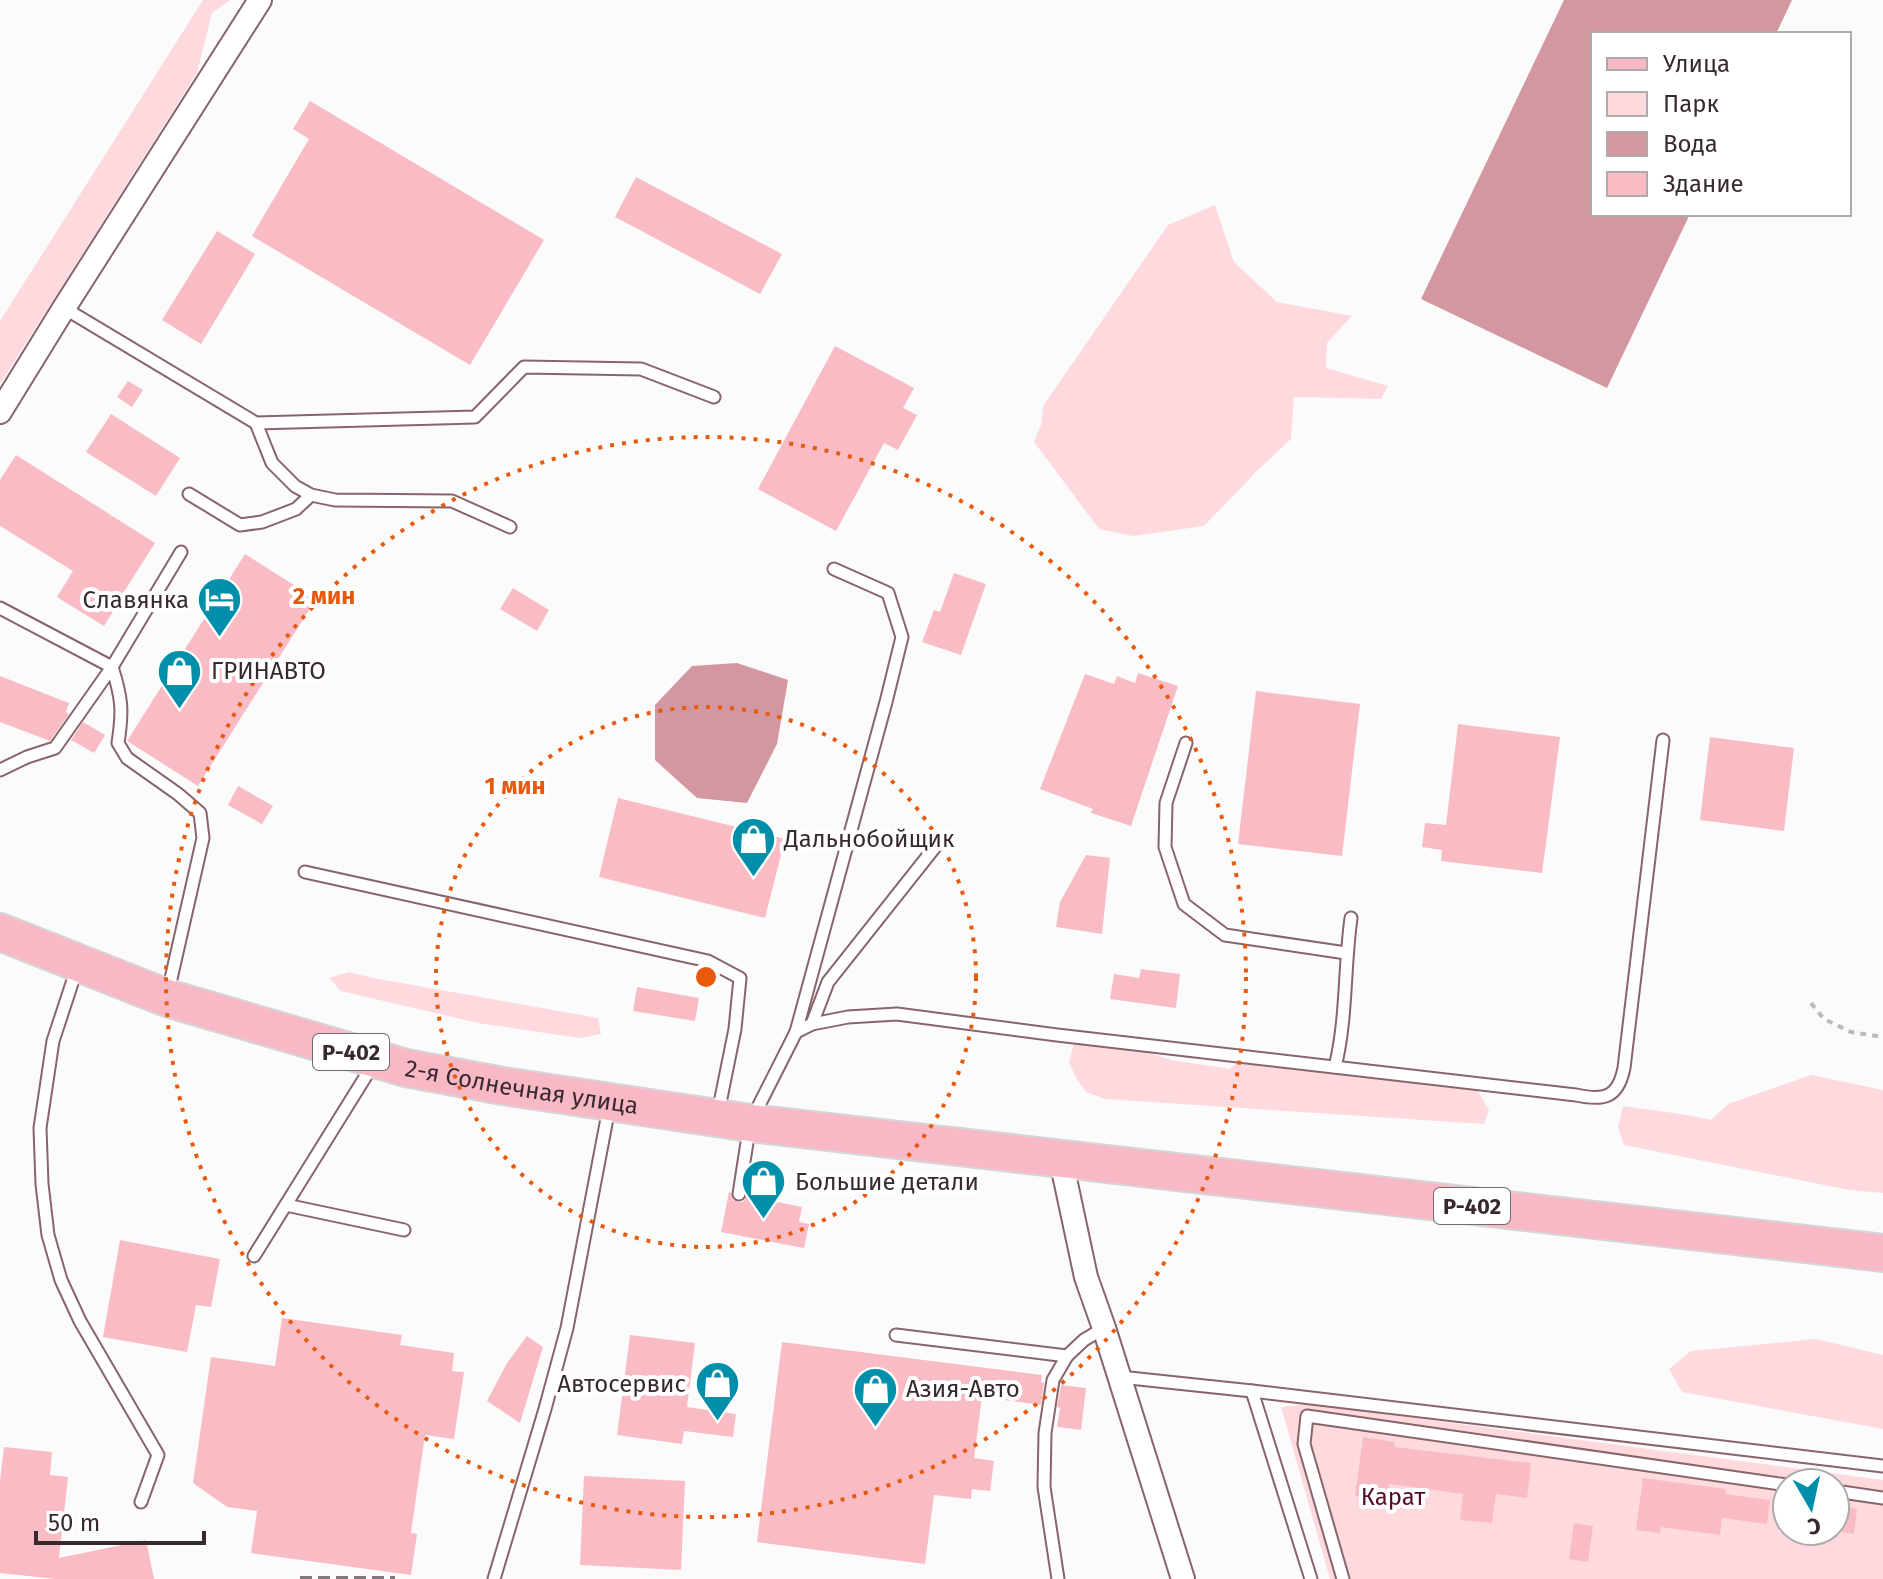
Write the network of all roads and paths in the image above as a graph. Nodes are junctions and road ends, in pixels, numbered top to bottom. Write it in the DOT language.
graph roads {
  1 [pos="260,0"];
  2 [pos="64,308"];
  3 [pos="714,397"];
  4 [pos="0,412"];
  5 [pos="256,423"];
  6 [pos="189,494"];
  7 [pos="311,495"];
  8 [pos="510,527"];
  9 [pos="181,552"];
  10 [pos="834,569"];
  11 [pos="0,608"];
  12 [pos="112,667"];
  13 [pos="1663,740"];
  14 [pos="1186,743"];
  15 [pos="0,770"];
  16 [pos="939,842"];
  17 [pos="305,872"];
  18 [pos="1351,918"];
  19 [pos="0,932"];
  20 [pos="1346,953"];
  21 [pos="78,963"];
  22 [pos="167,998"];
  23 [pos="1811,1003"];
  24 [pos="812,1024"];
  25 [pos="796,1032"];
  26 [pos="1883,1037"];
  27 [pos="376,1060"];
  28 [pos="1335,1067"];
  29 [pos="610,1103"];
  30 [pos="734,1120"];
  31 [pos="1061,1160"];
  32 [pos="739,1194"];
  33 [pos="286,1205"];
  34 [pos="404,1230"];
  35 [pos="1883,1253"];
  36 [pos="254,1256"];
  37 [pos="1104,1328"];
  38 [pos="896,1335"];
  39 [pos="1067,1356"];
  40 [pos="1119,1377"];
  41 [pos="1252,1391"];
  42 [pos="1883,1466"];
  43 [pos="1771,1483"];
  44 [pos="1851,1493"];
  45 [pos="1883,1498"];
  46 [pos="141,1502"];
  47 [pos="494,1579"];
  48 [pos="1058,1579"];
  49 [pos="1183,1579"];
  50 [pos="1311,1579"];
  51 [pos="1343,1579"];
  1 -- 2 [label="street"];
  2 -- 4 [label="street"];
  2 -- 5 [label="lane"];
  3 -- 5 [label="lane"];
  5 -- 7 [label="lane"];
  6 -- 7 [label="lane"];
  7 -- 8 [label="lane"];
  9 -- 12 [label="lane"];
  10 -- 25 [label="lane"];
  11 -- 12 [label="lane"];
  12 -- 15 [label="lane"];
  12 -- 22 [label="lane"];
  13 -- 28 [label="lane"];
  14 -- 20 [label="lane"];
  16 -- 24 [label="lane"];
  17 -- 30 [label="lane"];
  18 -- 20 [label="lane"];
  19 -- 21 [label="main road, 2-я Солнечная улица / Р-402"];
  20 -- 28 [label="lane"];
  21 -- 22 [label="main road, 2-я Солнечная улица / Р-402"];
  21 -- 46 [label="lane"];
  22 -- 27 [label="main road, 2-я Солнечная улица / Р-402"];
  23 -- 26 [label="path"];
  24 -- 25 [label="lane"];
  24 -- 28 [label="lane"];
  25 -- 30 [label="lane"];
  27 -- 29 [label="main road, 2-я Солнечная улица / Р-402"];
  27 -- 33 [label="lane"];
  29 -- 30 [label="main road, 2-я Солнечная улица / Р-402"];
  29 -- 47 [label="lane"];
  30 -- 31 [label="main road, 2-я Солнечная улица / Р-402"];
  30 -- 32 [label="lane"];
  31 -- 35 [label="main road, Р-402"];
  31 -- 37 [label="street"];
  33 -- 34 [label="lane"];
  33 -- 36 [label="lane"];
  37 -- 39 [label="lane"];
  37 -- 40 [label="street"];
  38 -- 39 [label="lane"];
  39 -- 48 [label="lane"];
  40 -- 41 [label="lane"];
  40 -- 49 [label="street"];
  41 -- 42 [label="lane"];
  41 -- 50 [label="lane"];
  43 -- 51 [label="lane"];
  44 -- 45 [label="lane"];
}
